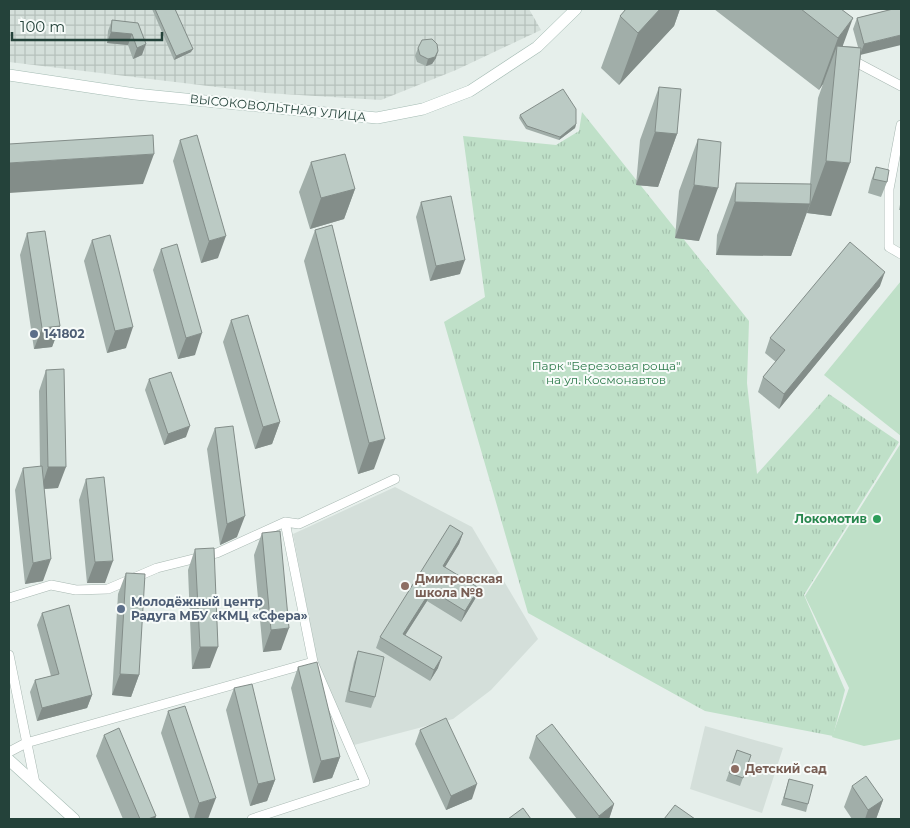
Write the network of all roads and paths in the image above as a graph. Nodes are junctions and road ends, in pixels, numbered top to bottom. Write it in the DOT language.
graph roads {
  1 [pos="576,9"];
  2 [pos="839,51"];
  3 [pos="9,75"];
  4 [pos="901,86"];
  5 [pos="901,126"];
  6 [pos="901,254"];
  7 [pos="395,479"];
  8 [pos="285,522"];
  9 [pos="9,598"];
  10 [pos="9,655"];
  11 [pos="313,662"];
  12 [pos="26,743"];
  13 [pos="9,752"];
  14 [pos="9,760"];
  15 [pos="35,783"];
  16 [pos="74,819"];
  17 [pos="252,819"];
  1 -- 3 [label="main road, ВЫСОКОВОЛЬТНАЯ УЛИЦА"];
  2 -- 4 [label="street"];
  5 -- 6 [label="street"];
  7 -- 8 [label="street"];
  8 -- 9 [label="street"];
  8 -- 11 [label="street"];
  10 -- 12 [label="street"];
  11 -- 12 [label="street"];
  11 -- 17 [label="street"];
  12 -- 13 [label="street"];
  12 -- 15 [label="street"];
  14 -- 15 [label="main road"];
  15 -- 16 [label="main road"];
}
